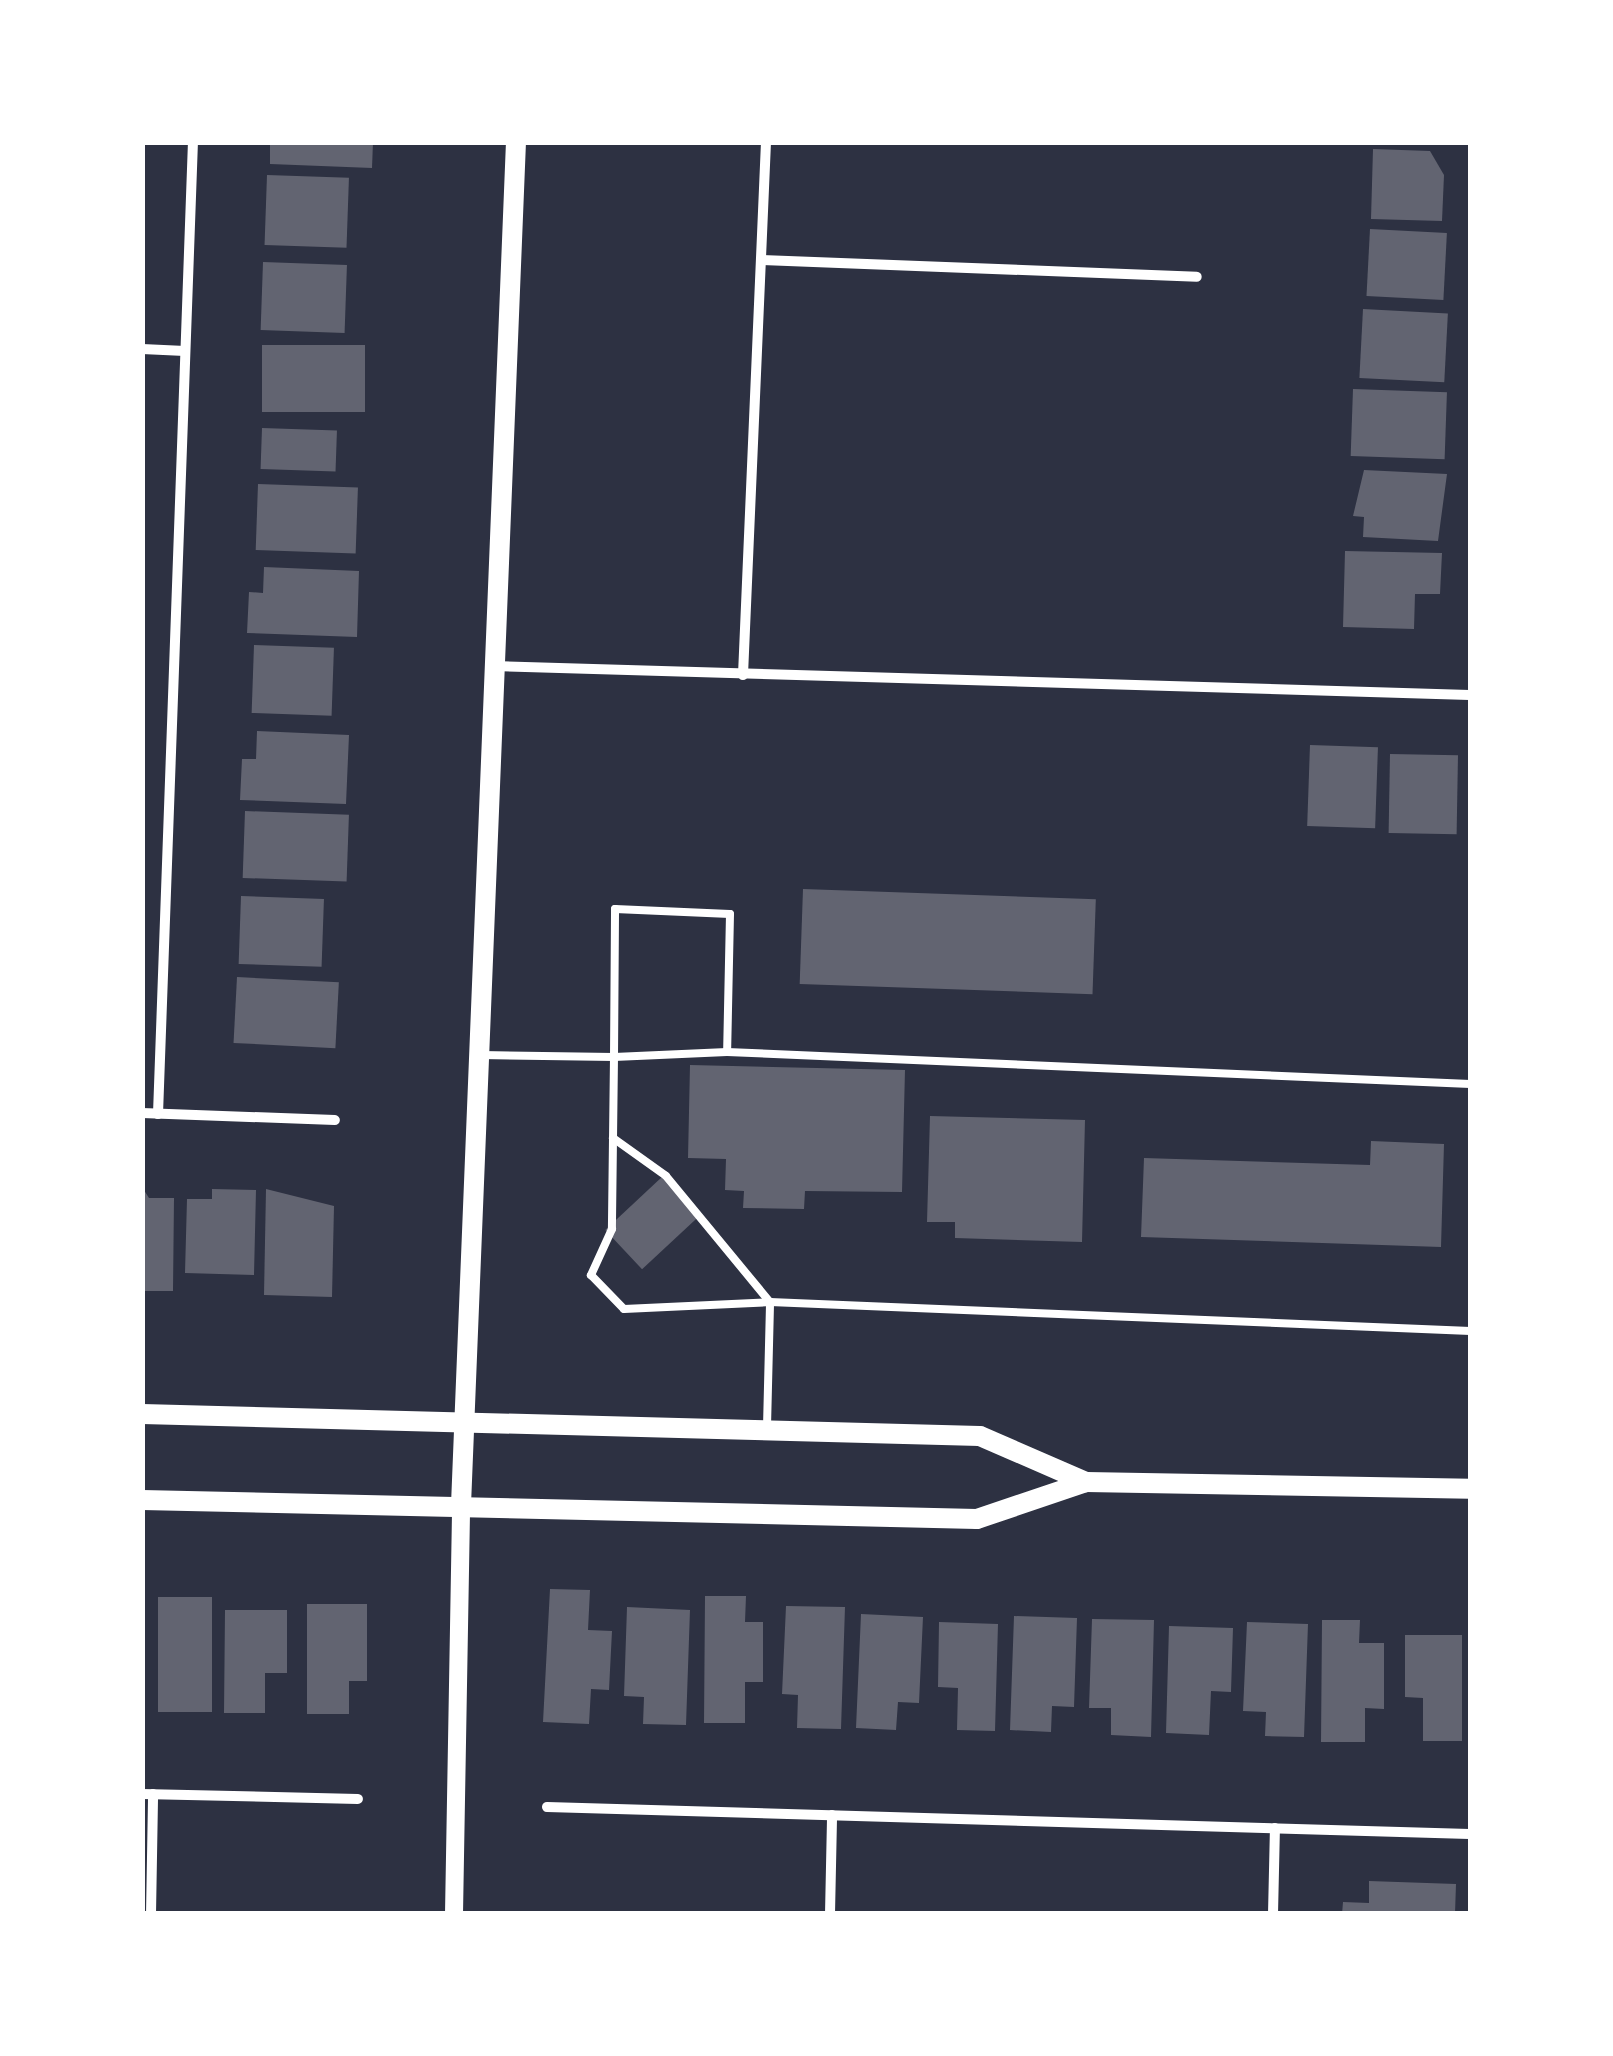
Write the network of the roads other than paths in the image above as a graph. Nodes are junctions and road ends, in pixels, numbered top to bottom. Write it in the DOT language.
graph roads {
  1 [pos="193,142"];
  2 [pos="516,142"];
  3 [pos="766,142"];
  4 [pos="760,260"];
  5 [pos="1197,277"];
  6 [pos="142,349"];
  7 [pos="185,351"];
  8 [pos="494,666"];
  9 [pos="743,674"];
  10 [pos="1470,694"];
  11 [pos="727,1052"];
  12 [pos="477,1055"];
  13 [pos="614,1057"];
  14 [pos="1470,1084"];
  15 [pos="142,1113"];
  16 [pos="158,1114"];
  17 [pos="335,1120"];
  18 [pos="613,1138"];
  19 [pos="770,1302"];
  20 [pos="1470,1331"];
  21 [pos="142,1414"];
  22 [pos="464,1418"];
  23 [pos="767,1431"];
  24 [pos="1086,1482"];
  25 [pos="1470,1489"];
  26 [pos="142,1500"];
  27 [pos="461,1505"];
  28 [pos="148,1794"];
  29 [pos="358,1799"];
  30 [pos="547,1807"];
  31 [pos="832,1816"];
  32 [pos="1275,1828"];
  33 [pos="1470,1834"];
  34 [pos="151,1914"];
  35 [pos="454,1914"];
  36 [pos="830,1914"];
  37 [pos="1272,1914"];
  1 -- 7 [label="street"];
  2 -- 8 [label="main road"];
  3 -- 4 [label="street"];
  4 -- 5 [label="street"];
  4 -- 9 [label="street"];
  6 -- 7 [label="street"];
  7 -- 16 [label="street"];
  8 -- 9 [label="street"];
  8 -- 12 [label="main road"];
  9 -- 10 [label="street"];
  11 -- 13 [label="lane"];
  11 -- 13 [label="lane"];
  11 -- 14 [label="lane"];
  12 -- 13 [label="lane"];
  12 -- 22 [label="main road"];
  13 -- 18 [label="lane"];
  15 -- 16 [label="street"];
  16 -- 17 [label="street"];
  18 -- 19 [label="lane"];
  18 -- 19 [label="lane"];
  19 -- 20 [label="lane"];
  19 -- 23 [label="lane"];
  21 -- 22 [label="main road"];
  22 -- 23 [label="main road"];
  22 -- 27 [label="main road"];
  23 -- 24 [label="main road"];
  24 -- 25 [label="main road"];
  24 -- 27 [label="main road"];
  26 -- 27 [label="main road"];
  27 -- 35 [label="street"];
  28 -- 29 [label="street"];
  28 -- 34 [label="street"];
  30 -- 31 [label="street"];
  31 -- 32 [label="street"];
  31 -- 36 [label="street"];
  32 -- 33 [label="street"];
  32 -- 37 [label="street"];
}
